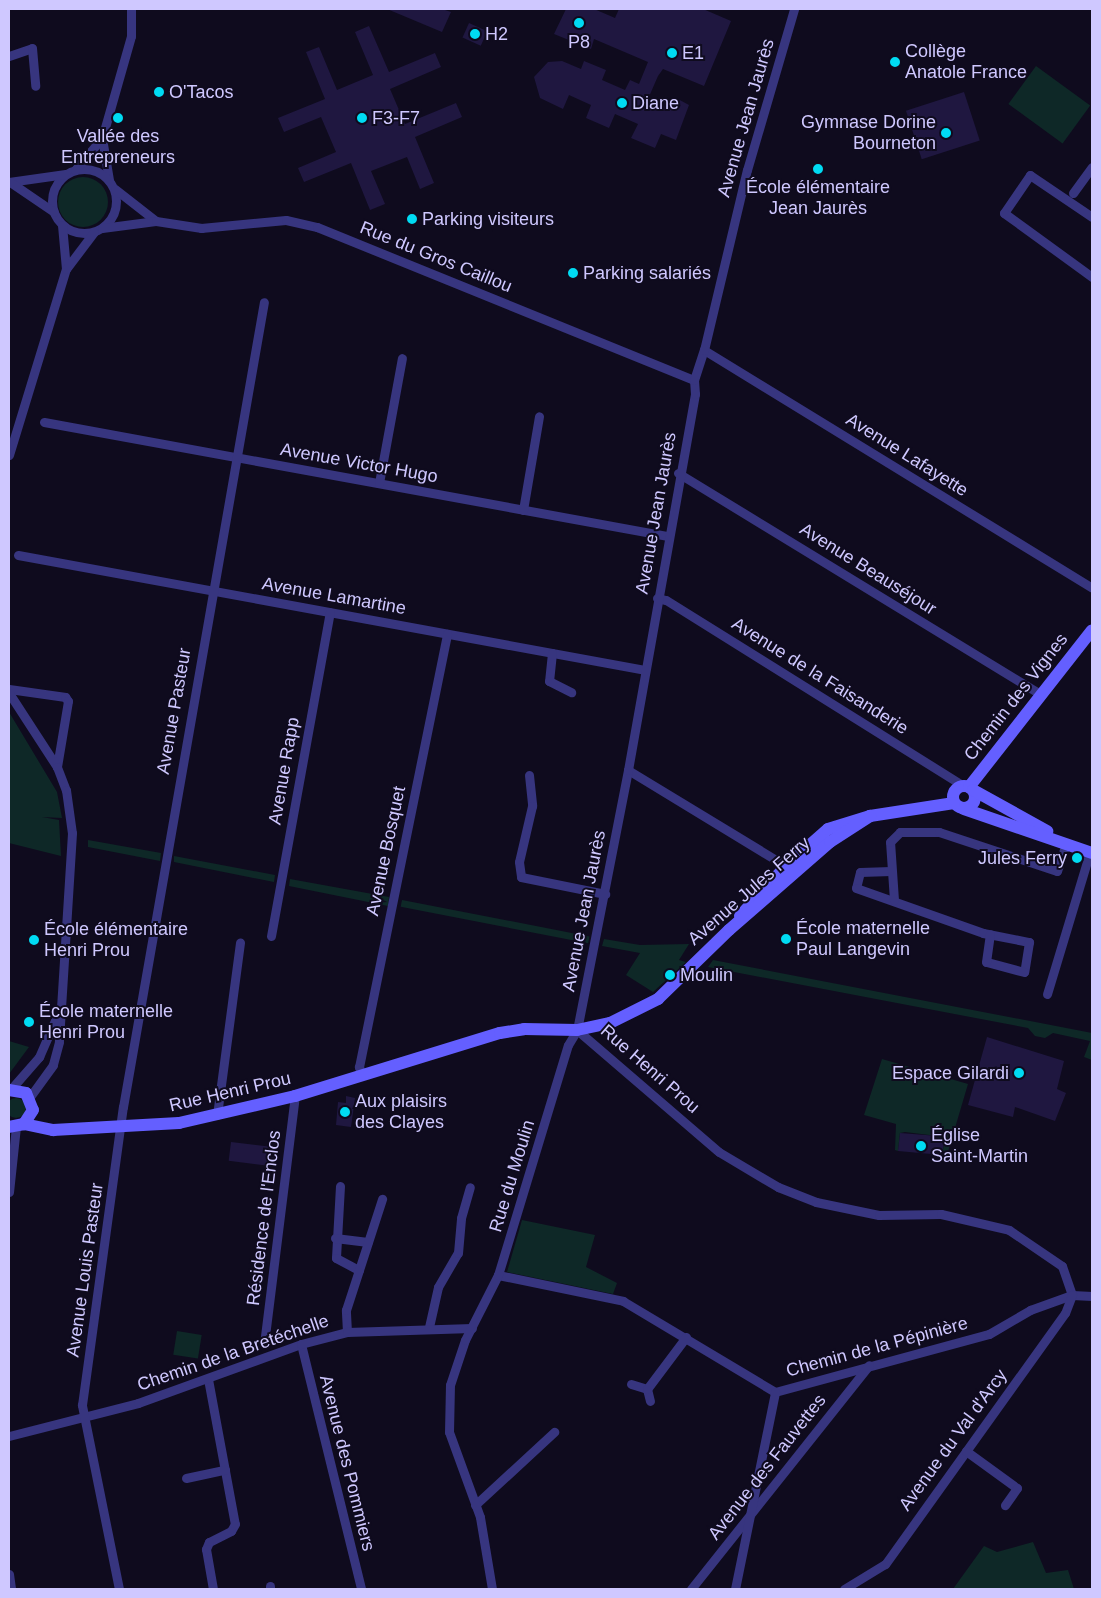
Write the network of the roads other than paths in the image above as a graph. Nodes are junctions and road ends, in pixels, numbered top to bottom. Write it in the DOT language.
graph roads {
  1 [pos="130,9"];
  2 [pos="794,9"];
  3 [pos="9,56"];
  4 [pos="34,86"];
  5 [pos="102,138"];
  6 [pos="1092,167"];
  7 [pos="75,170"];
  8 [pos="66,174"];
  9 [pos="109,180"];
  10 [pos="10,182"];
  11 [pos="114,189"];
  12 [pos="1073,193"];
  13 [pos="54,212"];
  14 [pos="1092,217"];
  15 [pos="156,221"];
  16 [pos="62,225"];
  17 [pos="98,230"];
  18 [pos="66,269"];
  19 [pos="1092,277"];
  20 [pos="264,302"];
  21 [pos="704,350"];
  22 [pos="402,358"];
  23 [pos="694,380"];
  24 [pos="538,416"];
  25 [pos="44,422"];
  26 [pos="9,455"];
  27 [pos="236,457"];
  28 [pos="678,473"];
  29 [pos="379,483"];
  30 [pos="523,510"];
  31 [pos="667,536"];
  32 [pos="18,555"];
  33 [pos="1092,588"];
  34 [pos="213,591"];
  35 [pos="657,598"];
  36 [pos="330,612"];
  37 [pos="1092,630"];
  38 [pos="447,634"];
  39 [pos="552,653"];
  40 [pos="645,670"];
  41 [pos="9,689"];
  42 [pos="571,692"];
  43 [pos="9,694"];
  44 [pos="1041,695"];
  45 [pos="58,766"];
  46 [pos="628,770"];
  47 [pos="529,775"];
  48 [pos="969,788"];
  49 [pos="959,806"];
  50 [pos="1066,843"];
  51 [pos="1091,853"];
  52 [pos="791,869"];
  53 [pos="891,872"];
  54 [pos="604,894"];
  55 [pos="894,900"];
  56 [pos="990,934"];
  57 [pos="271,936"];
  58 [pos="240,943"];
  59 [pos="1047,994"];
  60 [pos="60,1006"];
  61 [pos="577,1030"];
  62 [pos="362,1075"];
  63 [pos="10,1089"];
  64 [pos="295,1096"];
  65 [pos="31,1104"];
  66 [pos="217,1115"];
  67 [pos="16,1126"];
  68 [pos="121,1127"];
  69 [pos="53,1130"];
  70 [pos="340,1186"];
  71 [pos="470,1187"];
  72 [pos="9,1192"];
  73 [pos="382,1198"];
  74 [pos="335,1238"];
  75 [pos="368,1242"];
  76 [pos="359,1270"];
  77 [pos="498,1275"];
  78 [pos="1072,1295"];
  79 [pos="1092,1296"];
  80 [pos="429,1327"];
  81 [pos="472,1328"];
  82 [pos="346,1332"];
  83 [pos="686,1336"];
  84 [pos="264,1344"];
  85 [pos="301,1344"];
  86 [pos="869,1365"];
  87 [pos="208,1379"];
  88 [pos="631,1384"];
  89 [pos="647,1389"];
  90 [pos="775,1392"];
  91 [pos="650,1401"];
  92 [pos="84,1418"];
  93 [pos="554,1432"];
  94 [pos="9,1436"];
  95 [pos="966,1451"];
  96 [pos="225,1470"];
  97 [pos="186,1478"];
  98 [pos="475,1505"];
  99 [pos="1005,1505"];
  100 [pos="750,1515"];
  101 [pos="9,1574"];
  102 [pos="11,1589"];
  103 [pos="119,1589"];
  104 [pos="213,1589"];
  105 [pos="361,1589"];
  106 [pos="492,1589"];
  107 [pos="691,1589"];
  108 [pos="735,1589"];
  109 [pos="844,1589"];
  1 -- 5 [label="street"];
  2 -- 21 [label="street, Avenue Jean Jaurès"];
  3 -- 4 [label="street"];
  5 -- 7 [label="street"];
  5 -- 9 [label="street"];
  6 -- 12 [label="street"];
  7 -- 8 [label="street"];
  7 -- 9 [label="street"];
  8 -- 10 [label="street"];
  8 -- 13 [label="street"];
  9 -- 11 [label="street"];
  10 -- 13 [label="street"];
  11 -- 15 [label="street, Rue du Gros Caillou"];
  11 -- 17 [label="street"];
  13 -- 16 [label="street"];
  14 -- 19 [label="street"];
  15 -- 17 [label="street, Rue du Gros Caillou"];
  15 -- 23 [label="street, Rue du Gros Caillou"];
  16 -- 17 [label="street"];
  16 -- 18 [label="street"];
  17 -- 18 [label="street"];
  18 -- 26 [label="street"];
  20 -- 27 [label="street, Avenue Pasteur"];
  21 -- 23 [label="street, Avenue Jean Jaurès"];
  21 -- 33 [label="street, Avenue Lafayette"];
  22 -- 29 [label="street"];
  23 -- 28 [label="street, Avenue Jean Jaurès"];
  24 -- 30 [label="street"];
  25 -- 27 [label="street, Avenue Victor Hugo"];
  27 -- 29 [label="street, Avenue Victor Hugo"];
  27 -- 34 [label="street, Avenue Pasteur"];
  28 -- 31 [label="street, Avenue Jean Jaurès"];
  28 -- 44 [label="street, Avenue Beauséjour"];
  29 -- 30 [label="street, Avenue Victor Hugo"];
  30 -- 31 [label="street, Avenue Victor Hugo"];
  31 -- 35 [label="street, Avenue Jean Jaurès"];
  32 -- 34 [label="street, Avenue Lamartine"];
  34 -- 36 [label="street, Avenue Lamartine"];
  34 -- 68 [label="street, Avenue Pasteur"];
  35 -- 40 [label="street, Avenue Jean Jaurès"];
  35 -- 48 [label="street, Avenue de la Faisanderie"];
  36 -- 38 [label="street, Avenue Lamartine"];
  36 -- 57 [label="street, Avenue Rapp"];
  37 -- 44 [label="street, Chemin des Vignes"];
  38 -- 39 [label="street, Avenue Lamartine"];
  38 -- 62 [label="street, Avenue Bosquet"];
  39 -- 40 [label="street, Avenue Lamartine"];
  39 -- 42 [label="street"];
  40 -- 46 [label="street, Avenue Jean Jaurès"];
  41 -- 45 [label="street"];
  43 -- 45 [label="street"];
  44 -- 48 [label="street, Chemin des Vignes"];
  45 -- 60 [label="street"];
  46 -- 52 [label="street"];
  46 -- 54 [label="street, Avenue Jean Jaurès"];
  47 -- 54 [label="street"];
  48 -- 49 [label="street"];
  48 -- 49 [label="street"];
  48 -- 50 [label="street"];
  49 -- 50 [label="street"];
  49 -- 52 [label="street, Avenue Jules Ferry"];
  50 -- 51 [label="street"];
  50 -- 53 [label="street"];
  51 -- 59 [label="street"];
  52 -- 61 [label="street, Avenue Jules Ferry"];
  53 -- 55 [label="street"];
  53 -- 55 [label="street"];
  54 -- 61 [label="street, Avenue Jean Jaurès"];
  55 -- 56 [label="street"];
  56 -- 56 [label="street"];
  58 -- 66 [label="street"];
  60 -- 63 [label="street"];
  60 -- 65 [label="street"];
  61 -- 62 [label="street, Rue Henri Prou"];
  61 -- 77 [label="street, Rue du Moulin"];
  61 -- 78 [label="street, Rue Henri Prou"];
  62 -- 64 [label="street, Rue Henri Prou"];
  63 -- 65 [label="street"];
  64 -- 66 [label="street, Rue Henri Prou"];
  64 -- 84 [label="street, Résidence de l'Enclos"];
  65 -- 67 [label="street"];
  65 -- 69 [label="street"];
  66 -- 68 [label="street, Rue Henri Prou"];
  67 -- 69 [label="street, Rue Henri Prou"];
  67 -- 72 [label="street"];
  68 -- 69 [label="street, Rue Henri Prou"];
  68 -- 92 [label="street, Avenue Louis Pasteur"];
  70 -- 74 [label="street"];
  71 -- 80 [label="street"];
  73 -- 75 [label="street"];
  74 -- 75 [label="street"];
  74 -- 76 [label="street"];
  75 -- 76 [label="street"];
  76 -- 82 [label="street"];
  77 -- 81 [label="street, Rue du Moulin"];
  77 -- 83 [label="street, Chemin de la Pépinière"];
  78 -- 79 [label="street"];
  78 -- 86 [label="street, Chemin de la Pépinière"];
  78 -- 95 [label="street, Avenue du Val d'Arcy"];
  80 -- 81 [label="street, Chemin de la Bretéchelle"];
  80 -- 82 [label="street, Chemin de la Bretéchelle"];
  81 -- 98 [label="street, Rue du Moulin"];
  82 -- 85 [label="street, Chemin de la Bretéchelle"];
  83 -- 89 [label="street"];
  83 -- 90 [label="street, Chemin de la Pépinière"];
  85 -- 87 [label="street, Chemin de la Bretéchelle"];
  85 -- 105 [label="street, Avenue des Pommiers"];
  86 -- 90 [label="street, Chemin de la Pépinière"];
  86 -- 100 [label="street, Avenue des Fauvettes"];
  87 -- 92 [label="street, Chemin de la Bretéchelle"];
  87 -- 96 [label="street"];
  88 -- 89 [label="street"];
  89 -- 91 [label="street"];
  90 -- 100 [label="street"];
  92 -- 94 [label="street, Chemin de la Bretéchelle"];
  92 -- 103 [label="street, Avenue Louis Pasteur"];
  93 -- 98 [label="street"];
  95 -- 99 [label="street"];
  95 -- 109 [label="street, Avenue du Val d'Arcy"];
  96 -- 97 [label="street"];
  96 -- 104 [label="street"];
  98 -- 106 [label="street, Rue du Moulin"];
  100 -- 107 [label="street, Avenue des Fauvettes"];
  100 -- 108 [label="street"];
  101 -- 102 [label="street"];
}
